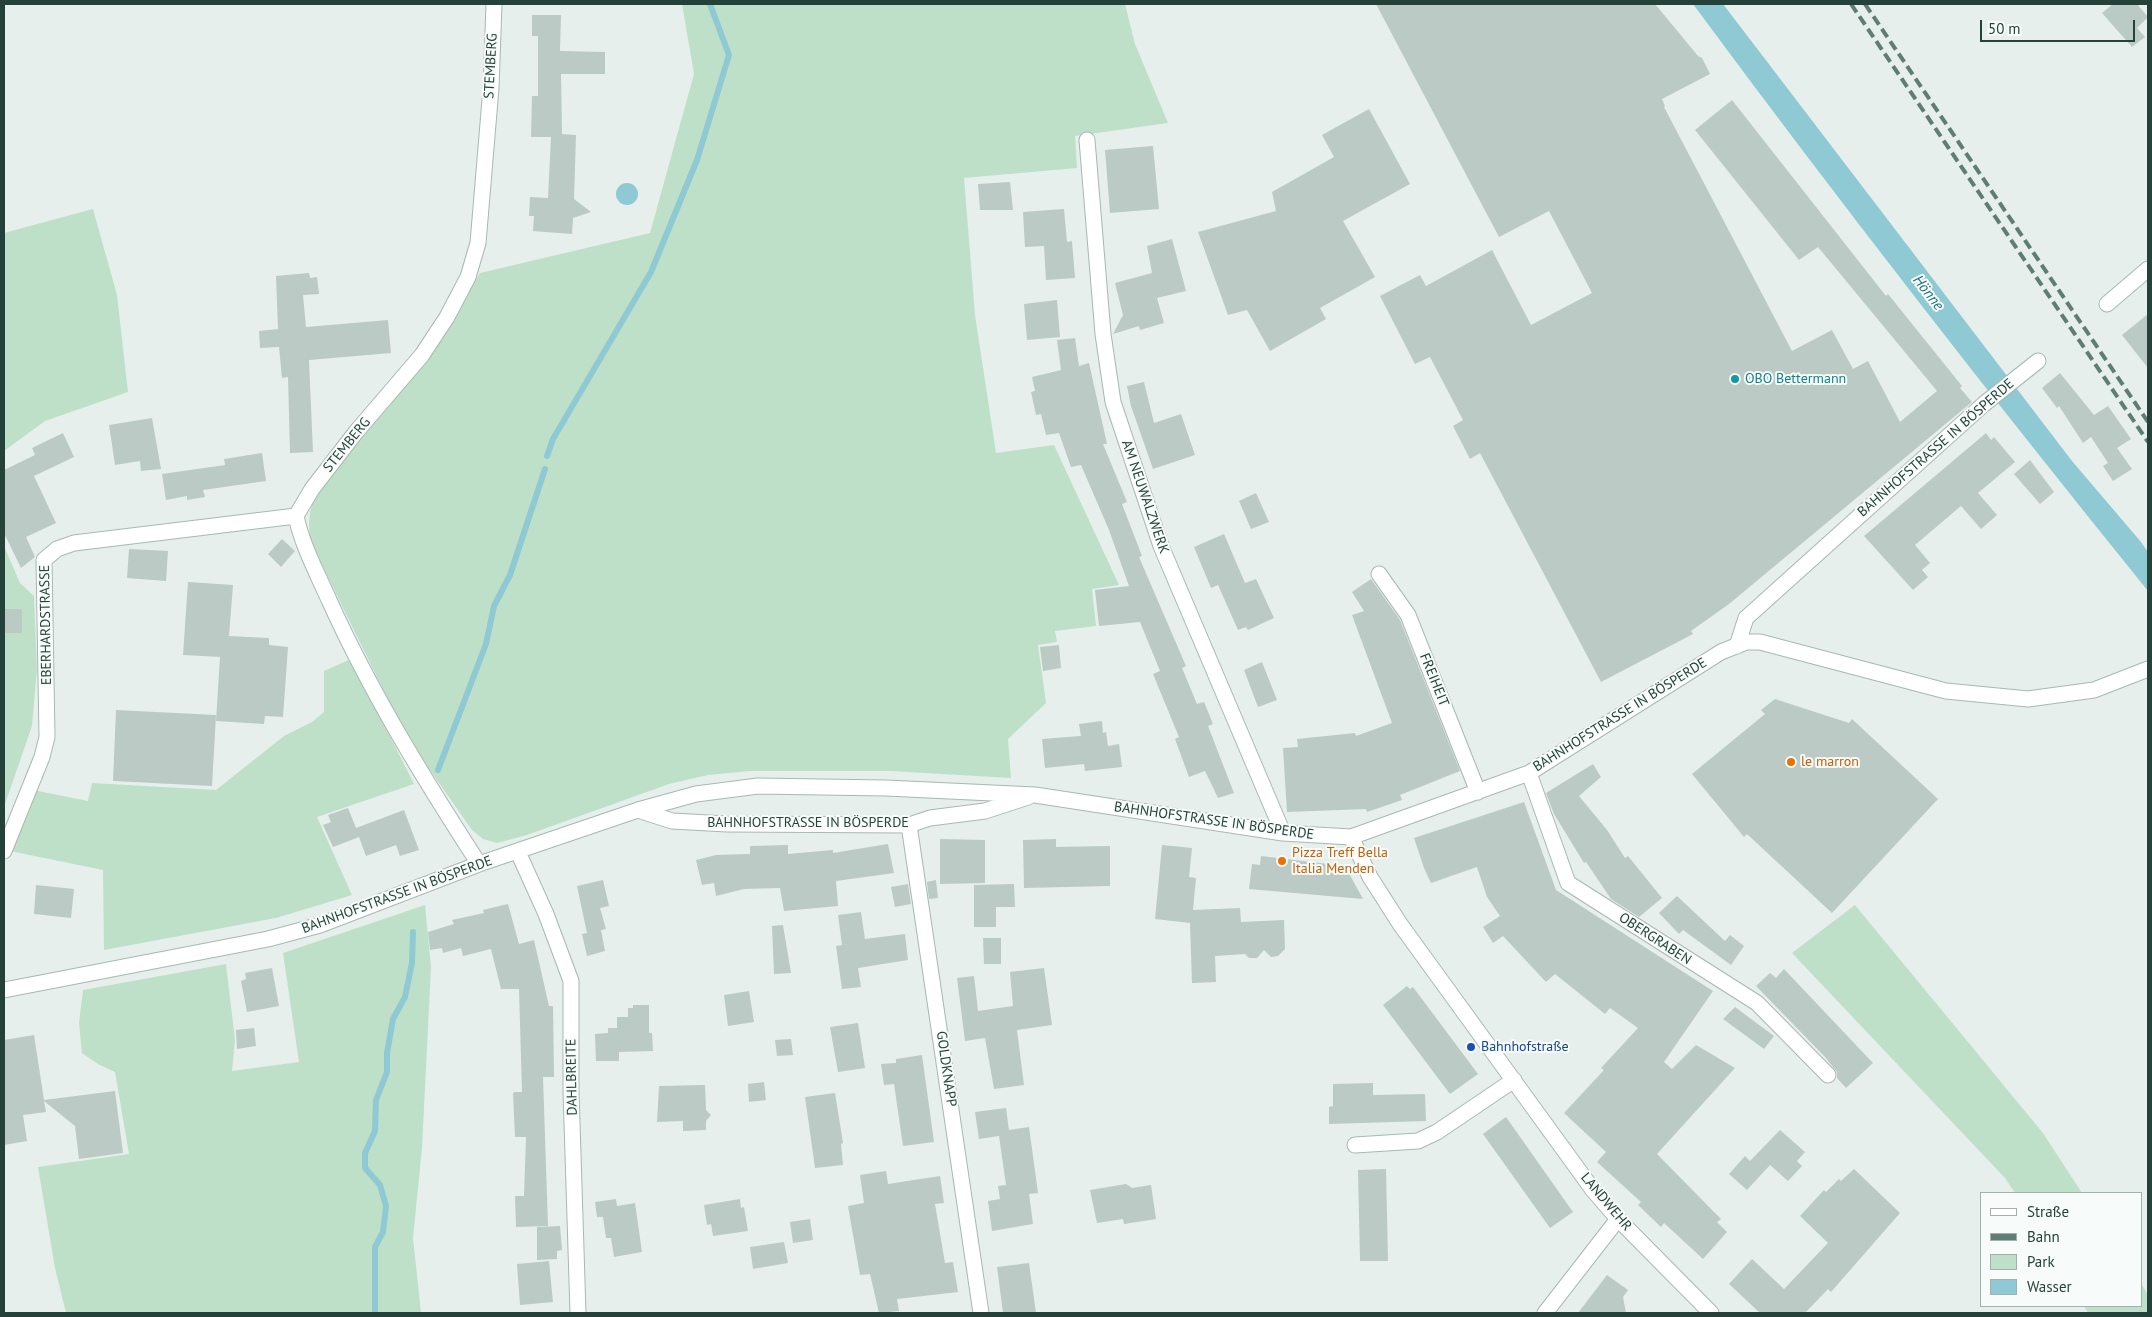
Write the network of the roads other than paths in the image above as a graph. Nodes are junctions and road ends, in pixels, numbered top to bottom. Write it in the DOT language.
graph roads {
  1 [pos="494,4"];
  2 [pos="1088,140"];
  3 [pos="2148,269"];
  4 [pos="2107,304"];
  5 [pos="2038,361"];
  6 [pos="296,516"];
  7 [pos="1379,574"];
  8 [pos="1737,646"];
  9 [pos="2148,668"];
  10 [pos="1529,773"];
  11 [pos="1478,792"];
  12 [pos="1035,794"];
  13 [pos="638,810"];
  14 [pos="909,825"];
  15 [pos="1283,833"];
  16 [pos="1351,838"];
  17 [pos="4,851"];
  18 [pos="518,852"];
  19 [pos="479,864"];
  20 [pos="4,990"];
  21 [pos="1828,1075"];
  22 [pos="1514,1080"];
  23 [pos="1355,1145"];
  24 [pos="1618,1219"];
  25 [pos="578,1313"];
  26 [pos="981,1313"];
  27 [pos="1545,1313"];
  28 [pos="1711,1313"];
  1 -- 6 [label="street, STEMBERG"];
  2 -- 15 [label="street, AM NEUWALZWERK"];
  3 -- 4 [label="street"];
  5 -- 8 [label="street, BAHNHOFSTRASSE IN BÖSPERDE"];
  6 -- 17 [label="street, EBERHARDSTRASSE"];
  6 -- 19 [label="street"];
  7 -- 11 [label="street, FREIHEIT"];
  8 -- 9 [label="street, BAHNHOFSTRASSE IN BÖSPERDE"];
  8 -- 10 [label="street, BAHNHOFSTRASSE IN BÖSPERDE"];
  10 -- 11 [label="street, BAHNHOFSTRASSE IN BÖSPERDE"];
  10 -- 21 [label="street, OBERGRABEN"];
  11 -- 16 [label="street, BAHNHOFSTRASSE IN BÖSPERDE"];
  12 -- 13 [label="street, BAHNHOFSTRASSE IN BÖSPERDE"];
  12 -- 14 [label="street, BAHNHOFSTRASSE IN BÖSPERDE"];
  12 -- 15 [label="street, BAHNHOFSTRASSE IN BÖSPERDE"];
  13 -- 14 [label="street, BAHNHOFSTRASSE IN BÖSPERDE"];
  13 -- 18 [label="street, BAHNHOFSTRASSE IN BÖSPERDE"];
  14 -- 26 [label="street, GOLDKNAPP"];
  15 -- 16 [label="street, BAHNHOFSTRASSE IN BÖSPERDE"];
  16 -- 22 [label="street, LANDWEHR"];
  18 -- 19 [label="street, BAHNHOFSTRASSE IN BÖSPERDE"];
  18 -- 25 [label="street, DAHLBREITE"];
  19 -- 20 [label="street, BAHNHOFSTRASSE IN BÖSPERDE"];
  22 -- 23 [label="street"];
  22 -- 24 [label="street, LANDWEHR"];
  24 -- 27 [label="street"];
  24 -- 28 [label="street, LANDWEHR"];
}
